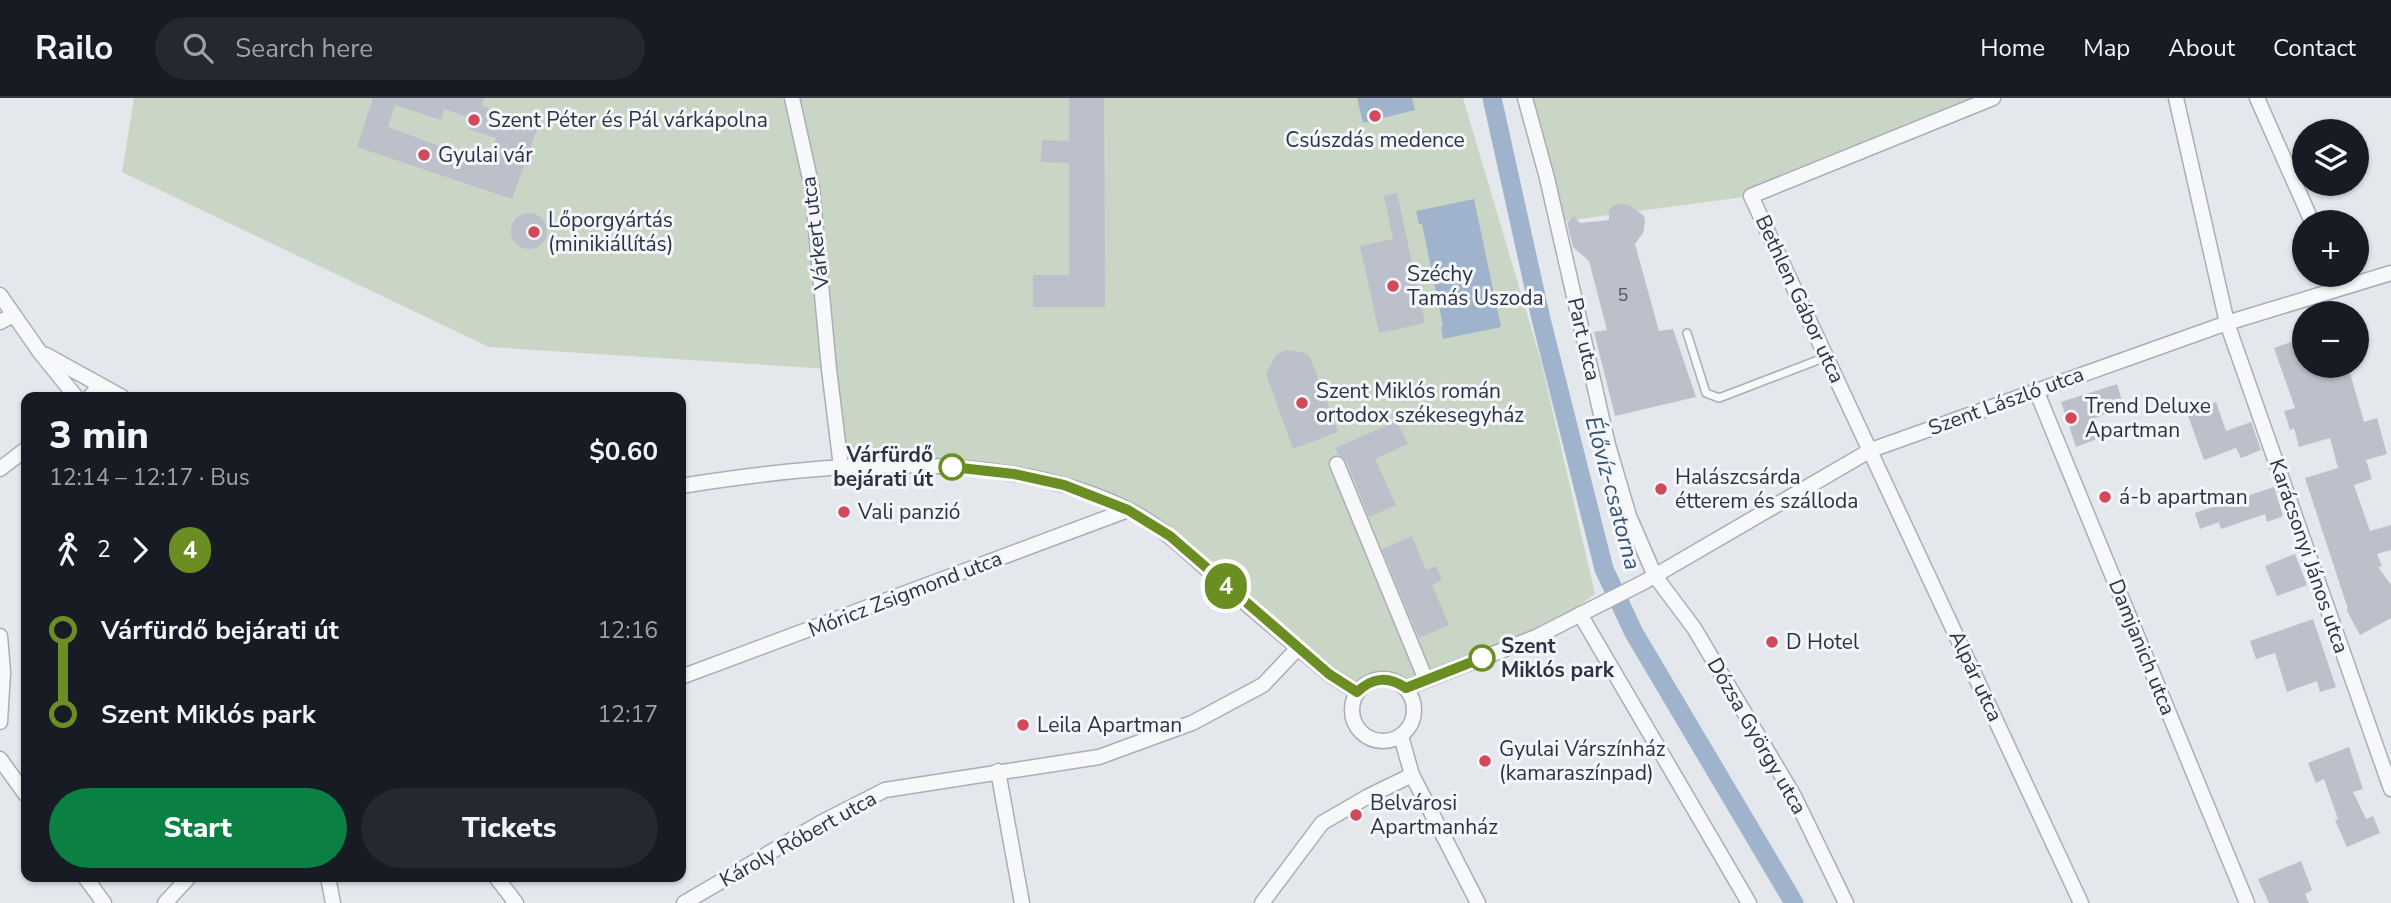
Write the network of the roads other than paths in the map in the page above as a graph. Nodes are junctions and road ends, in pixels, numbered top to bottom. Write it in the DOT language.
graph roads {
  1 [pos="792,98"];
  2 [pos="1525,98"];
  3 [pos="1993,98"];
  4 [pos="2176,98"];
  5 [pos="2257,98"];
  6 [pos="2307,210"];
  7 [pos="2391,273"];
  8 [pos="2369,276"];
  9 [pos="2322,287"];
  10 [pos="0,295"];
  11 [pos="7,318"];
  12 [pos="2227,323"];
  13 [pos="1687,333"];
  14 [pos="39,351"];
  15 [pos="1827,356"];
  16 [pos="2036,390"];
  17 [pos="72,392"];
  18 [pos="94,392"];
  19 [pos="1871,450"];
  20 [pos="21,453"];
  21 [pos="1337,464"];
  22 [pos="841,467"];
  23 [pos="0,469"];
  24 [pos="686,485"];
  25 [pos="1128,510"];
  26 [pos="1649,579"];
  27 [pos="1583,613"];
  28 [pos="0,636"];
  29 [pos="1297,648"];
  30 [pos="686,675"];
  31 [pos="1426,680"];
  32 [pos="1406,688"];
  33 [pos="1357,692"];
  34 [pos="0,722"];
  35 [pos="1401,736"];
  36 [pos="0,759"];
  37 [pos="999,771"];
  38 [pos="1412,775"];
  39 [pos="21,789"];
  40 [pos="2391,789"];
  41 [pos="89,882"];
  42 [pos="184,882"];
  43 [pos="329,882"];
  44 [pos="500,882"];
  45 [pos="104,903"];
  46 [pos="165,903"];
  47 [pos="333,903"];
  48 [pos="516,903"];
  49 [pos="684,903"];
  50 [pos="1022,903"];
  51 [pos="1262,903"];
  52 [pos="1478,903"];
  53 [pos="1749,903"];
  54 [pos="1846,903"];
  55 [pos="2081,903"];
  56 [pos="2247,903"];
  1 -- 22 [label="street, Várkert utca"];
  2 -- 26 [label="street, Part utca"];
  3 -- 15 [label="street, Bethlen Gábor utca"];
  4 -- 12 [label="street"];
  5 -- 6 [label="street"];
  7 -- 8 [label="street, Szent László utca"];
  9 -- 12 [label="street, Szent László utca"];
  10 -- 11 [label="street"];
  11 -- 14 [label="street"];
  12 -- 16 [label="street, Szent László utca"];
  12 -- 40 [label="street, Karácsonyi János utca"];
  13 -- 15 [label="lane"];
  14 -- 17 [label="street"];
  14 -- 18 [label="street"];
  15 -- 19 [label="street, Bethlen Gábor utca"];
  16 -- 19 [label="street, Szent László utca"];
  16 -- 56 [label="street, Damjanich utca"];
  19 -- 26 [label="street, Szent László utca"];
  19 -- 55 [label="street, Alpár utca"];
  20 -- 23 [label="street"];
  21 -- 31 [label="street"];
  22 -- 24 [label="street"];
  22 -- 25 [label="street"];
  25 -- 29 [label="street"];
  25 -- 30 [label="street, Móricz Zsigmond utca"];
  26 -- 27 [label="street, Szent László utca"];
  26 -- 54 [label="street, Dózsa György utca"];
  27 -- 31 [label="street"];
  27 -- 53 [label="street"];
  28 -- 34 [label="street"];
  29 -- 33 [label="street"];
  29 -- 37 [label="street, Károly Róbert utca"];
  31 -- 32 [label="street"];
  32 -- 33 [label="street"];
  32 -- 35 [label="street"];
  33 -- 35 [label="street"];
  35 -- 38 [label="street"];
  36 -- 39 [label="street"];
  37 -- 49 [label="street, Károly Róbert utca"];
  37 -- 50 [label="street"];
  38 -- 51 [label="street"];
  38 -- 52 [label="street"];
  41 -- 45 [label="street"];
  42 -- 46 [label="street"];
  43 -- 47 [label="street"];
  44 -- 48 [label="street"];
}
